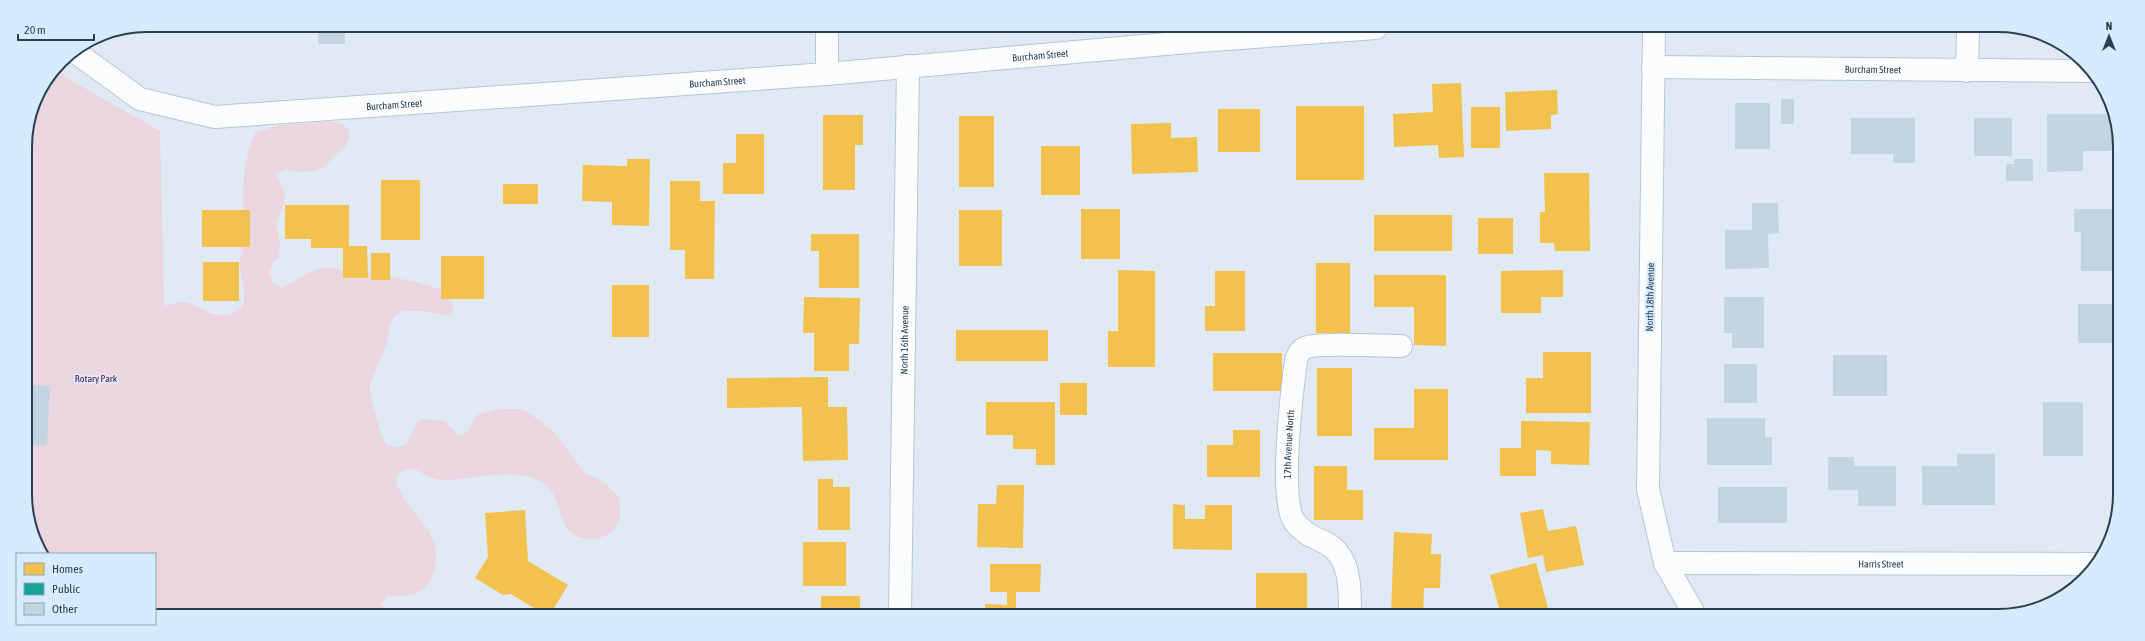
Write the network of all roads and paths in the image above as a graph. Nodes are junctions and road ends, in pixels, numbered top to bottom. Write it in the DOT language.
graph roads {
  1 [pos="827,32"];
  2 [pos="1327,32"];
  3 [pos="1654,32"];
  4 [pos="1968,32"];
  5 [pos="79,55"];
  6 [pos="908,66"];
  7 [pos="1653,67"];
  8 [pos="1967,71"];
  9 [pos="2084,71"];
  10 [pos="827,74"];
  11 [pos="1401,346"];
  12 [pos="1665,563"];
  13 [pos="2089,564"];
  14 [pos="900,609"];
  15 [pos="1350,609"];
  16 [pos="1692,609"];
  1 -- 10 [label="street"];
  2 -- 6 [label="street, Burcham Street"];
  3 -- 7 [label="street, North 18th Avenue"];
  4 -- 8 [label="street"];
  5 -- 10 [label="street, Burcham Street"];
  6 -- 10 [label="street, Burcham Street"];
  6 -- 14 [label="street, North 16th Avenue"];
  7 -- 8 [label="street, Burcham Street"];
  7 -- 12 [label="street, North 18th Avenue"];
  8 -- 9 [label="street, Burcham Street"];
  11 -- 15 [label="street, 17th Avenue North"];
  12 -- 13 [label="street, Harris Street"];
  12 -- 16 [label="street, North 18th Avenue"];
}
